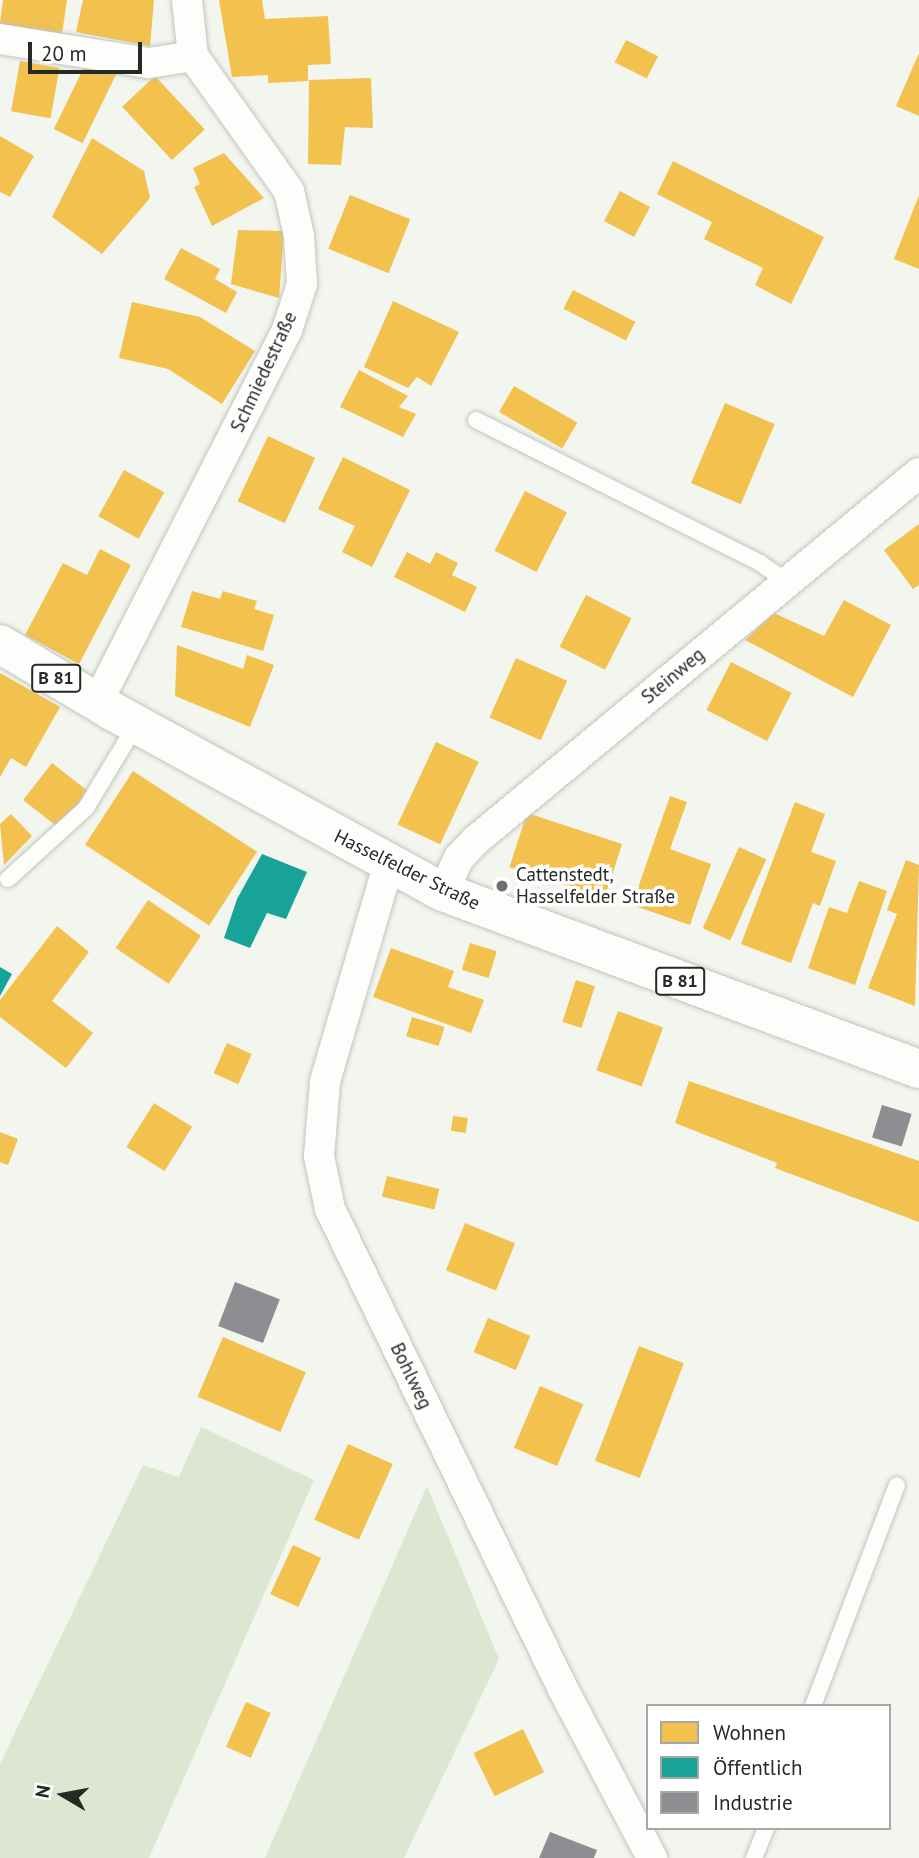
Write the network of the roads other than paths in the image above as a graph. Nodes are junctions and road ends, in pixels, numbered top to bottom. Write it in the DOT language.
graph roads {
  1 [pos="187,0"];
  2 [pos="1,46"];
  3 [pos="192,56"];
  4 [pos="476,420"];
  5 [pos="919,473"];
  6 [pos="786,581"];
  7 [pos="0,644"];
  8 [pos="97,702"];
  9 [pos="136,725"];
  10 [pos="388,866"];
  11 [pos="8,879"];
  12 [pos="443,892"];
  13 [pos="919,1069"];
  14 [pos="897,1485"];
  15 [pos="814,1704"];
  16 [pos="765,1830"];
  17 [pos="652,1858"];
  18 [pos="754,1858"];
  1 -- 3 [label="street"];
  2 -- 3 [label="street"];
  3 -- 8 [label="street, Schmiedestraße"];
  4 -- 6 [label="lane"];
  5 -- 6 [label="street, Steinweg"];
  6 -- 12 [label="street, Steinweg"];
  7 -- 8 [label="main road, Hasselfelder Straße / B 81"];
  8 -- 9 [label="main road, Hasselfelder Straße / B 81"];
  9 -- 10 [label="main road, Hasselfelder Straße / B 81"];
  9 -- 11 [label="lane"];
  10 -- 12 [label="main road, Hasselfelder Straße / B 81"];
  10 -- 17 [label="street, Bohlweg"];
  12 -- 13 [label="main road, Hasselfelder Straße / B 81"];
  14 -- 15 [label="lane"];
  16 -- 18 [label="lane"];
}
